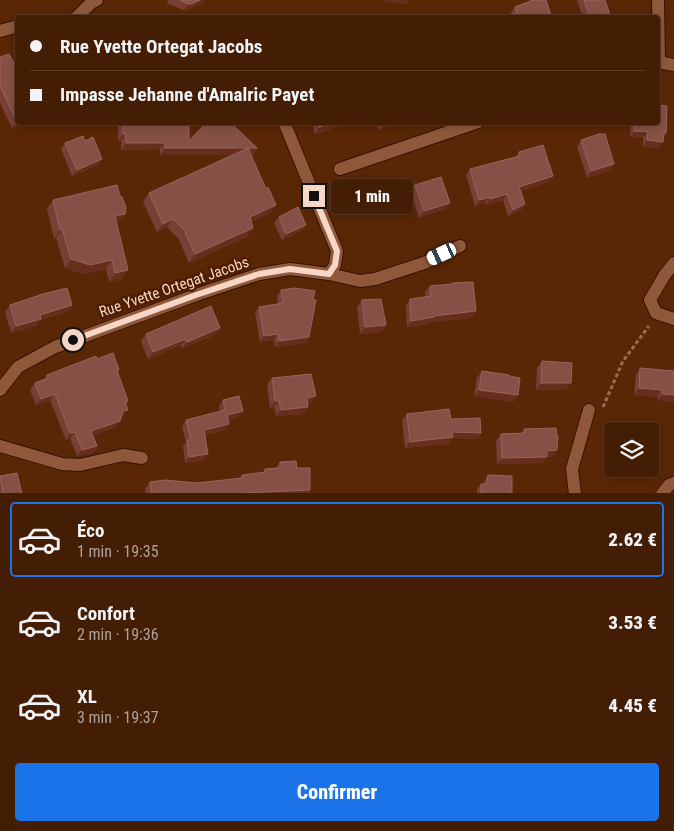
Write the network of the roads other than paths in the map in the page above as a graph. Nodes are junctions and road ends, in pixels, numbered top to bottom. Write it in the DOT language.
graph roads {
  1 [pos="97,0"];
  2 [pos="658,0"];
  3 [pos="79,15"];
  4 [pos="658,15"];
  5 [pos="15,27"];
  6 [pos="0,31"];
  7 [pos="660,62"];
  8 [pos="674,65"];
  9 [pos="285,125"];
  10 [pos="469,125"];
  11 [pos="340,169"];
  12 [pos="460,246"];
  13 [pos="674,264"];
  14 [pos="329,274"];
  15 [pos="674,319"];
  16 [pos="0,390"];
  17 [pos="595,411"];
  18 [pos="0,446"];
  19 [pos="142,458"];
  20 [pos="674,483"];
  21 [pos="575,493"];
  22 [pos="663,493"];
  1 -- 3 [label="street"];
  2 -- 4 [label="street"];
  5 -- 6 [label="street"];
  7 -- 8 [label="street"];
  9 -- 14 [label="street"];
  10 -- 11 [label="street"];
  12 -- 14 [label="street, Rue Yvette Ortegat Jacobs"];
  13 -- 15 [label="street"];
  14 -- 16 [label="street, Rue Yvette Ortegat Jacobs"];
  17 -- 21 [label="street"];
  18 -- 19 [label="street"];
  20 -- 22 [label="street"];
}
